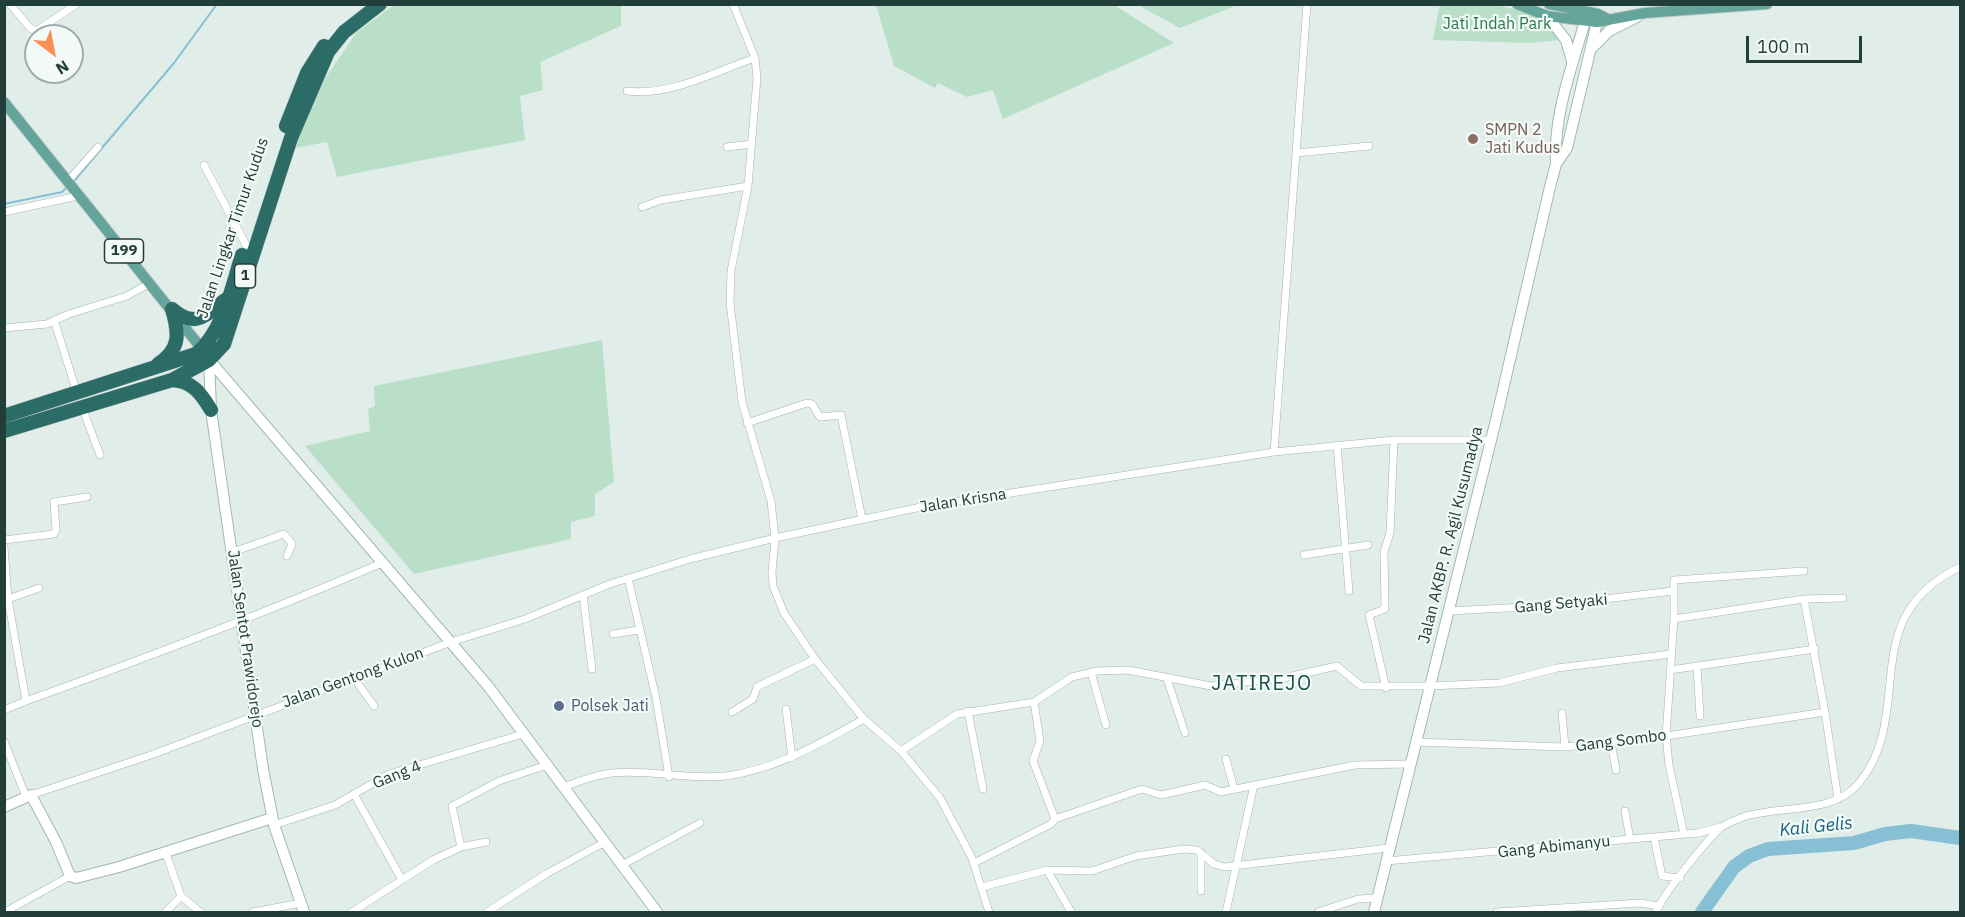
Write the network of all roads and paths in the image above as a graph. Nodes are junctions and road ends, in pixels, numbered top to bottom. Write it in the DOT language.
graph roads {
  1 [pos="10,4"];
  2 [pos="76,4"];
  3 [pos="368,4"];
  4 [pos="380,4"];
  5 [pos="733,4"];
  6 [pos="1307,4"];
  7 [pos="1517,4"];
  8 [pos="1631,4"];
  9 [pos="1767,4"];
  10 [pos="1548,10"];
  11 [pos="1645,13"];
  12 [pos="1595,14"];
  13 [pos="1591,49"];
  14 [pos="755,58"];
  15 [pos="1573,65"];
  16 [pos="627,92"];
  17 [pos="4,102"];
  18 [pos="752,144"];
  19 [pos="1369,146"];
  20 [pos="98,147"];
  21 [pos="727,147"];
  22 [pos="1296,153"];
  23 [pos="204,165"];
  24 [pos="1556,165"];
  25 [pos="68,181"];
  26 [pos="748,186"];
  27 [pos="77,194"];
  28 [pos="642,207"];
  29 [pos="4,212"];
  30 [pos="246,245"];
  31 [pos="150,283"];
  32 [pos="228,298"];
  33 [pos="172,309"];
  34 [pos="54,320"];
  35 [pos="4,328"];
  36 [pos="205,355"];
  37 [pos="138,374"];
  38 [pos="172,380"];
  39 [pos="77,393"];
  40 [pos="82,408"];
  41 [pos="211,410"];
  42 [pos="4,416"];
  43 [pos="747,423"];
  44 [pos="4,431"];
  45 [pos="1394,440"];
  46 [pos="1491,440"];
  47 [pos="1337,444"];
  48 [pos="1274,452"];
  49 [pos="100,455"];
  50 [pos="87,497"];
  51 [pos="862,519"];
  52 [pos="775,538"];
  53 [pos="4,540"];
  54 [pos="1368,545"];
  55 [pos="4,547"];
  56 [pos="1343,547"];
  57 [pos="233,552"];
  58 [pos="1304,555"];
  59 [pos="287,556"];
  60 [pos="382,563"];
  61 [pos="1960,567"];
  62 [pos="1803,571"];
  63 [pos="628,578"];
  64 [pos="39,588"];
  65 [pos="1349,591"];
  66 [pos="1673,591"];
  67 [pos="582,595"];
  68 [pos="1844,598"];
  69 [pos="8,599"];
  70 [pos="1804,599"];
  71 [pos="1449,611"];
  72 [pos="1674,619"];
  73 [pos="243,622"];
  74 [pos="639,630"];
  75 [pos="613,634"];
  76 [pos="451,642"];
  77 [pos="1815,650"];
  78 [pos="1671,654"];
  79 [pos="815,659"];
  80 [pos="1697,666"];
  81 [pos="592,669"];
  82 [pos="1670,670"];
  83 [pos="1091,672"];
  84 [pos="354,678"];
  85 [pos="1167,679"];
  86 [pos="1429,686"];
  87 [pos="1386,688"];
  88 [pos="26,701"];
  89 [pos="1034,702"];
  90 [pos="374,706"];
  91 [pos="786,709"];
  92 [pos="4,710"];
  93 [pos="968,711"];
  94 [pos="1826,711"];
  95 [pos="732,712"];
  96 [pos="1562,713"];
  97 [pos="255,715"];
  98 [pos="1700,716"];
  99 [pos="864,719"];
  100 [pos="1106,725"];
  101 [pos="1185,733"];
  102 [pos="524,734"];
  103 [pos="1666,736"];
  104 [pos="4,741"];
  105 [pos="1415,742"];
  106 [pos="1611,742"];
  107 [pos="1565,747"];
  108 [pos="901,751"];
  109 [pos="792,758"];
  110 [pos="1226,759"];
  111 [pos="1409,764"];
  112 [pos="547,765"];
  113 [pos="1616,770"];
  114 [pos="669,777"];
  115 [pos="1254,785"];
  116 [pos="564,788"];
  117 [pos="983,789"];
  118 [pos="1234,789"];
  119 [pos="354,794"];
  120 [pos="28,796"];
  121 [pos="1838,799"];
  122 [pos="4,807"];
  123 [pos="1625,811"];
  124 [pos="1055,819"];
  125 [pos="273,821"];
  126 [pos="700,823"];
  127 [pos="1720,828"];
  128 [pos="1684,834"];
  129 [pos="1654,837"];
  130 [pos="1630,839"];
  131 [pos="486,842"];
  132 [pos="605,842"];
  133 [pos="461,847"];
  134 [pos="1389,848"];
  135 [pos="165,851"];
  136 [pos="1201,853"];
  137 [pos="1386,861"];
  138 [pos="974,863"];
  139 [pos="622,865"];
  140 [pos="1235,867"];
  141 [pos="1047,870"];
  142 [pos="70,876"];
  143 [pos="1680,878"];
  144 [pos="402,880"];
  145 [pos="982,887"];
  146 [pos="1201,891"];
  147 [pos="180,896"];
  148 [pos="1377,898"];
  149 [pos="303,908"];
  150 [pos="1657,909"];
  151 [pos="5,912"];
  152 [pos="166,912"];
  153 [pos="200,912"];
  154 [pos="253,912"];
  155 [pos="352,912"];
  156 [pos="487,912"];
  157 [pos="657,912"];
  158 [pos="990,912"];
  159 [pos="1071,912"];
  160 [pos="1226,912"];
  161 [pos="1318,912"];
  162 [pos="1374,912"];
  163 [pos="1497,912"];
  1 -- 2 [label="street"];
  3 -- 30 [label="highway, Jalan Lingkar Timur Kudus / 1"];
  4 -- 36 [label="highway, Jalan Lingkar Timur Kudus / 1"];
  5 -- 14 [label="street"];
  6 -- 22 [label="street"];
  7 -- 10 [label="main road"];
  8 -- 11 [label="main road"];
  9 -- 11 [label="main road"];
  10 -- 12 [label="main road"];
  10 -- 15 [label="main road"];
  11 -- 12 [label="main road"];
  11 -- 13 [label="main road"];
  12 -- 13 [label="main road, Jalan AKBP. R. Agil Kusumadya"];
  12 -- 15 [label="main road, Jalan AKBP. R. Agil Kusumadya"];
  13 -- 24 [label="main road, Jalan AKBP. R. Agil Kusumadya"];
  14 -- 16 [label="street"];
  14 -- 18 [label="street"];
  15 -- 24 [label="main road, Jalan AKBP. R. Agil Kusumadya"];
  17 -- 25 [label="main road, 199"];
  18 -- 21 [label="street"];
  18 -- 26 [label="street"];
  19 -- 22 [label="street"];
  20 -- 25 [label="street"];
  22 -- 48 [label="street"];
  23 -- 30 [label="street"];
  24 -- 46 [label="main road, Jalan AKBP. R. Agil Kusumadya"];
  25 -- 27 [label="main road, 199"];
  26 -- 28 [label="street"];
  26 -- 43 [label="street"];
  27 -- 29 [label="street"];
  27 -- 31 [label="main road, 199"];
  30 -- 32 [label="highway, Jalan Lingkar Timur Kudus / 1"];
  31 -- 33 [label="main road, 199"];
  31 -- 34 [label="street"];
  32 -- 33 [label="highway"];
  32 -- 36 [label="highway, Jalan Lingkar Timur Kudus / 1"];
  33 -- 36 [label="main road, 199"];
  33 -- 37 [label="highway"];
  34 -- 35 [label="street"];
  34 -- 39 [label="street"];
  36 -- 37 [label="highway, Jalan Lingkar Timur Kudus / 1"];
  36 -- 38 [label="highway, Jalan Lingkar Timur Kudus / 1"];
  36 -- 41 [label="main road, Jalan Sentot Prawidorejo"];
  36 -- 60 [label="main road"];
  37 -- 39 [label="highway, Jalan Lingkar Timur Kudus / 1"];
  38 -- 40 [label="highway, Jalan Lingkar Timur Kudus / 1"];
  38 -- 41 [label="highway"];
  39 -- 42 [label="highway, Jalan Lingkar Timur Kudus / 1"];
  40 -- 44 [label="highway, Jalan Lingkar Timur Kudus / 1"];
  40 -- 49 [label="street"];
  41 -- 57 [label="main road, Jalan Sentot Prawidorejo"];
  43 -- 51 [label="street"];
  43 -- 52 [label="street"];
  45 -- 46 [label="street, Jalan Krisna"];
  45 -- 47 [label="street, Jalan Krisna"];
  45 -- 87 [label="street"];
  46 -- 71 [label="main road, Jalan AKBP. R. Agil Kusumadya"];
  47 -- 48 [label="street, Jalan Krisna"];
  47 -- 56 [label="street"];
  48 -- 51 [label="street, Jalan Krisna"];
  50 -- 53 [label="street"];
  51 -- 52 [label="street, Jalan Krisna"];
  52 -- 63 [label="street, Jalan Krisna"];
  52 -- 79 [label="street"];
  54 -- 56 [label="street"];
  55 -- 69 [label="street"];
  56 -- 58 [label="street"];
  56 -- 65 [label="street"];
  57 -- 59 [label="street"];
  57 -- 73 [label="main road, Jalan Sentot Prawidorejo"];
  60 -- 73 [label="street"];
  60 -- 76 [label="main road"];
  61 -- 121 [label="street"];
  62 -- 66 [label="street"];
  63 -- 67 [label="street, Jalan Krisna"];
  63 -- 74 [label="street"];
  64 -- 69 [label="street"];
  66 -- 71 [label="street, Gang Setyaki"];
  66 -- 72 [label="street"];
  67 -- 76 [label="street, Jalan Krisna"];
  67 -- 81 [label="street"];
  68 -- 70 [label="street"];
  69 -- 88 [label="street"];
  70 -- 72 [label="street"];
  70 -- 77 [label="street"];
  71 -- 86 [label="main road, Jalan AKBP. R. Agil Kusumadya"];
  72 -- 78 [label="street"];
  73 -- 88 [label="street"];
  73 -- 97 [label="main road, Jalan Sentot Prawidorejo"];
  74 -- 75 [label="street"];
  74 -- 114 [label="street"];
  76 -- 84 [label="street, Jalan Gentong Kulon"];
  76 -- 102 [label="main road"];
  77 -- 80 [label="street"];
  77 -- 94 [label="street"];
  78 -- 82 [label="street"];
  78 -- 86 [label="street"];
  79 -- 95 [label="street"];
  79 -- 99 [label="street"];
  80 -- 82 [label="street"];
  80 -- 98 [label="street"];
  82 -- 103 [label="street"];
  83 -- 85 [label="street"];
  83 -- 89 [label="street"];
  83 -- 100 [label="street"];
  84 -- 90 [label="street"];
  84 -- 97 [label="street, Jalan Gentong Kulon"];
  85 -- 87 [label="street"];
  85 -- 101 [label="street"];
  86 -- 87 [label="street"];
  86 -- 105 [label="main road, Jalan AKBP. R. Agil Kusumadya"];
  88 -- 92 [label="street"];
  89 -- 93 [label="street"];
  89 -- 124 [label="street"];
  91 -- 109 [label="street"];
  93 -- 108 [label="street"];
  93 -- 117 [label="street"];
  94 -- 103 [label="street, Gang Sombo"];
  94 -- 121 [label="street"];
  96 -- 107 [label="street"];
  97 -- 120 [label="street, Jalan Gentong Kulon"];
  97 -- 125 [label="main road, Jalan Sentot Prawidorejo"];
  99 -- 108 [label="street"];
  99 -- 109 [label="street"];
  102 -- 112 [label="main road"];
  102 -- 119 [label="street, Gang 4"];
  103 -- 106 [label="street, Gang Sombo"];
  103 -- 128 [label="street"];
  104 -- 120 [label="street"];
  105 -- 107 [label="street, Gang Sombo"];
  105 -- 111 [label="main road, Jalan AKBP. R. Agil Kusumadya"];
  106 -- 107 [label="street, Gang Sombo"];
  106 -- 113 [label="street"];
  108 -- 138 [label="street"];
  109 -- 114 [label="street"];
  110 -- 118 [label="street"];
  111 -- 115 [label="street"];
  111 -- 134 [label="main road, Jalan AKBP. R. Agil Kusumadya"];
  112 -- 116 [label="main road"];
  112 -- 133 [label="street"];
  114 -- 116 [label="street"];
  115 -- 118 [label="street"];
  115 -- 140 [label="street"];
  116 -- 132 [label="main road"];
  118 -- 124 [label="street"];
  119 -- 125 [label="street, Gang 4"];
  119 -- 144 [label="street"];
  120 -- 122 [label="main road"];
  120 -- 142 [label="main road"];
  121 -- 127 [label="street, Gang Abimanyu"];
  123 -- 130 [label="street"];
  124 -- 138 [label="street"];
  125 -- 135 [label="main road"];
  125 -- 149 [label="main road, Jalan Sentot Prawidorejo"];
  126 -- 139 [label="street"];
  127 -- 128 [label="street, Gang Abimanyu"];
  127 -- 143 [label="street"];
  128 -- 129 [label="street, Gang Abimanyu"];
  129 -- 130 [label="street, Gang Abimanyu"];
  129 -- 143 [label="street"];
  130 -- 137 [label="street, Gang Abimanyu"];
  131 -- 133 [label="street"];
  132 -- 139 [label="main road"];
  132 -- 156 [label="street"];
  133 -- 144 [label="street"];
  134 -- 137 [label="main road, Jalan AKBP. R. Agil Kusumadya"];
  134 -- 140 [label="street"];
  135 -- 142 [label="main road"];
  135 -- 147 [label="street"];
  136 -- 140 [label="street"];
  136 -- 141 [label="street"];
  136 -- 146 [label="street"];
  137 -- 148 [label="main road, Jalan AKBP. R. Agil Kusumadya"];
  138 -- 145 [label="street"];
  139 -- 157 [label="main road"];
  140 -- 160 [label="street"];
  141 -- 145 [label="street"];
  141 -- 159 [label="street"];
  142 -- 151 [label="street"];
  143 -- 150 [label="street"];
  144 -- 155 [label="street"];
  145 -- 158 [label="street"];
  147 -- 152 [label="street"];
  147 -- 153 [label="street"];
  148 -- 161 [label="street"];
  148 -- 162 [label="main road, Jalan AKBP. R. Agil Kusumadya"];
  149 -- 154 [label="street"];
  150 -- 163 [label="street"];
}
